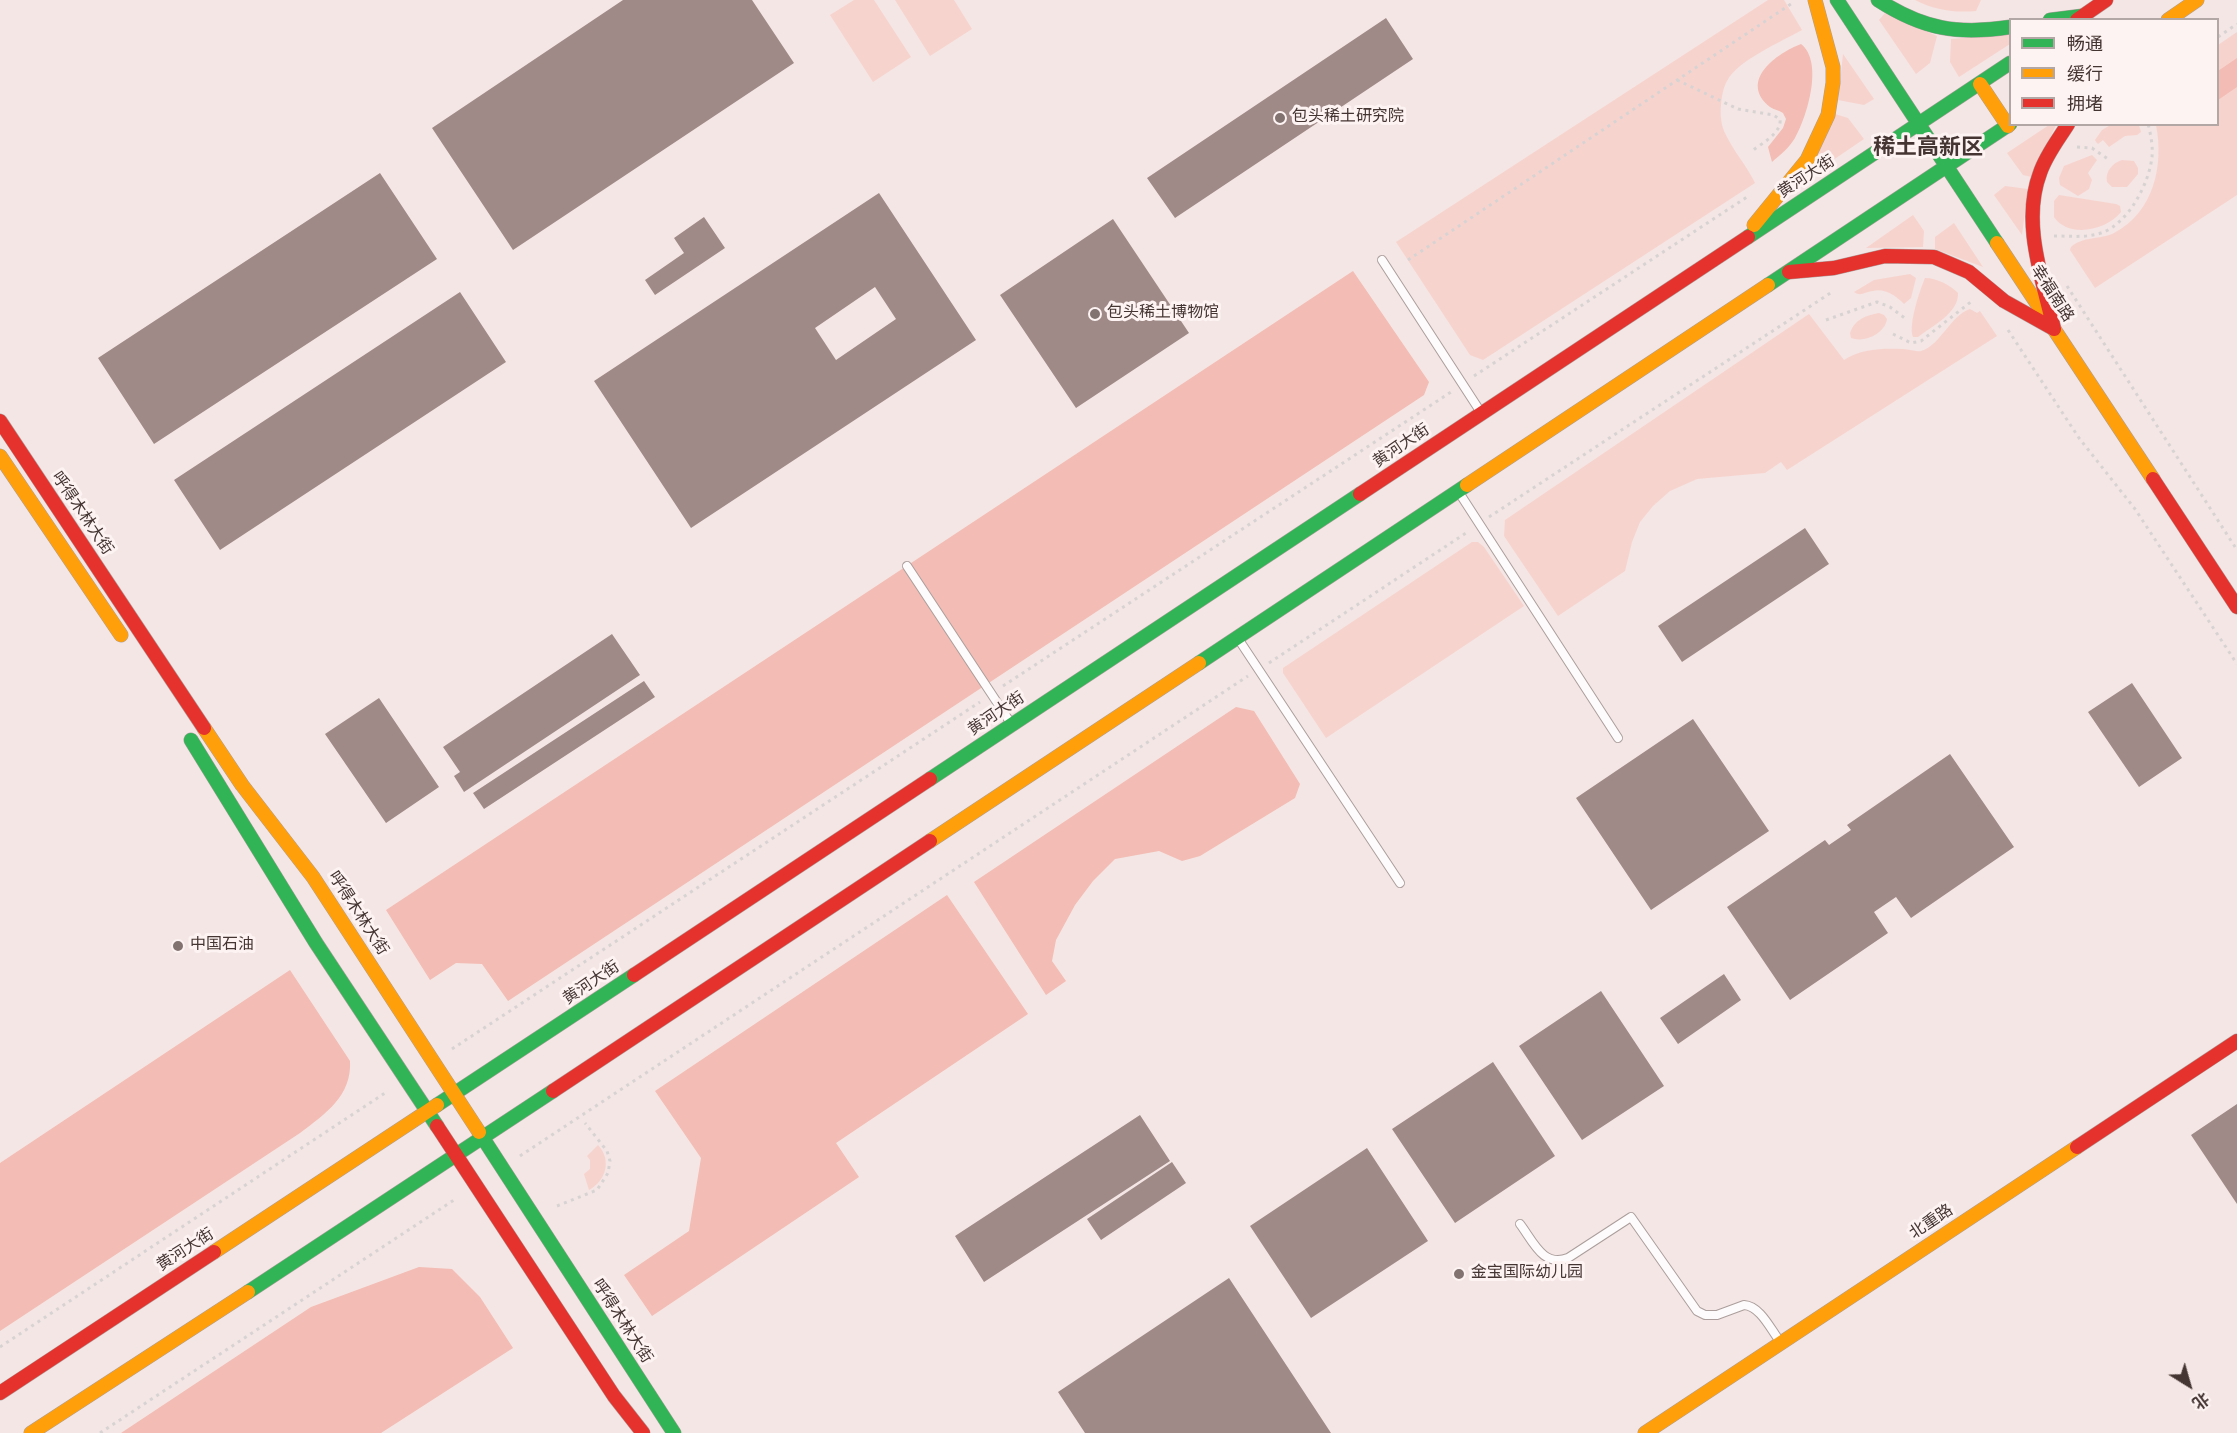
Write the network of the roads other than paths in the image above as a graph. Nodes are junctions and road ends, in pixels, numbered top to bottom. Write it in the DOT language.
graph roads {
  1 [pos="1815,0"];
  2 [pos="1837,0"];
  3 [pos="1878,0"];
  4 [pos="2106,0"];
  5 [pos="2197,0"];
  6 [pos="2079,18"];
  7 [pos="2171,18"];
  8 [pos="2009,27"];
  9 [pos="2009,64"];
  10 [pos="1980,84"];
  11 [pos="1919,124"];
  12 [pos="2009,125"];
  13 [pos="2067,126"];
  14 [pos="1947,166"];
  15 [pos="1743,241"];
  16 [pos="1382,260"];
  17 [pos="1786,273"];
  18 [pos="2054,329"];
  19 [pos="1482,414"];
  20 [pos="0,421"];
  21 [pos="0,456"];
  22 [pos="6,474"];
  23 [pos="1458,491"];
  24 [pos="907,566"];
  25 [pos="2237,607"];
  26 [pos="1238,638"];
  27 [pos="129,646"];
  28 [pos="181,724"];
  29 [pos="1011,725"];
  30 [pos="1618,738"];
  31 [pos="1400,883"];
  32 [pos="2237,1041"];
  33 [pos="454,1094"];
  34 [pos="427,1112"];
  35 [pos="483,1138"];
  36 [pos="457,1156"];
  37 [pos="1520,1224"];
  38 [pos="1781,1343"];
  39 [pos="0,1393"];
  40 [pos="31,1433"];
  41 [pos="643,1433"];
  42 [pos="674,1433"];
  43 [pos="1645,1433"];
  1 -- 15 [label="main road"];
  2 -- 11 [label="main road, 幸福南路"];
  3 -- 8 [label="main road"];
  4 -- 6 [label="main road"];
  5 -- 7 [label="main road"];
  9 -- 10 [label="main road, 黄河大街"];
  10 -- 11 [label="main road, 黄河大街"];
  10 -- 12 [label="main road"];
  11 -- 14 [label="main road, 幸福南路"];
  11 -- 15 [label="main road, 黄河大街"];
  12 -- 14 [label="main road"];
  13 -- 18 [label="main road"];
  14 -- 17 [label="main road"];
  14 -- 18 [label="main road, 幸福南路"];
  15 -- 19 [label="main road, 黄河大街"];
  16 -- 19 [label="lane"];
  17 -- 18 [label="main road"];
  17 -- 23 [label="main road"];
  18 -- 25 [label="main road, 幸福南路"];
  19 -- 29 [label="main road, 黄河大街"];
  20 -- 33 [label="main road, 呼得木林大街"];
  21 -- 22 [label="main road"];
  22 -- 27 [label="main road"];
  23 -- 26 [label="main road"];
  23 -- 30 [label="lane"];
  24 -- 29 [label="lane"];
  26 -- 31 [label="lane"];
  26 -- 35 [label="main road"];
  28 -- 34 [label="main road"];
  29 -- 33 [label="main road, 黄河大街"];
  32 -- 38 [label="main road, 北重路"];
  33 -- 34 [label="main road, 黄河大街"];
  33 -- 35 [label="main road, 呼得木林大街"];
  34 -- 36 [label="main road"];
  34 -- 39 [label="main road, 黄河大街"];
  35 -- 36 [label="main road"];
  35 -- 42 [label="main road, 呼得木林大街"];
  36 -- 40 [label="main road"];
  36 -- 41 [label="main road"];
  37 -- 38 [label="lane"];
  38 -- 43 [label="main road, 北重路"];
}
